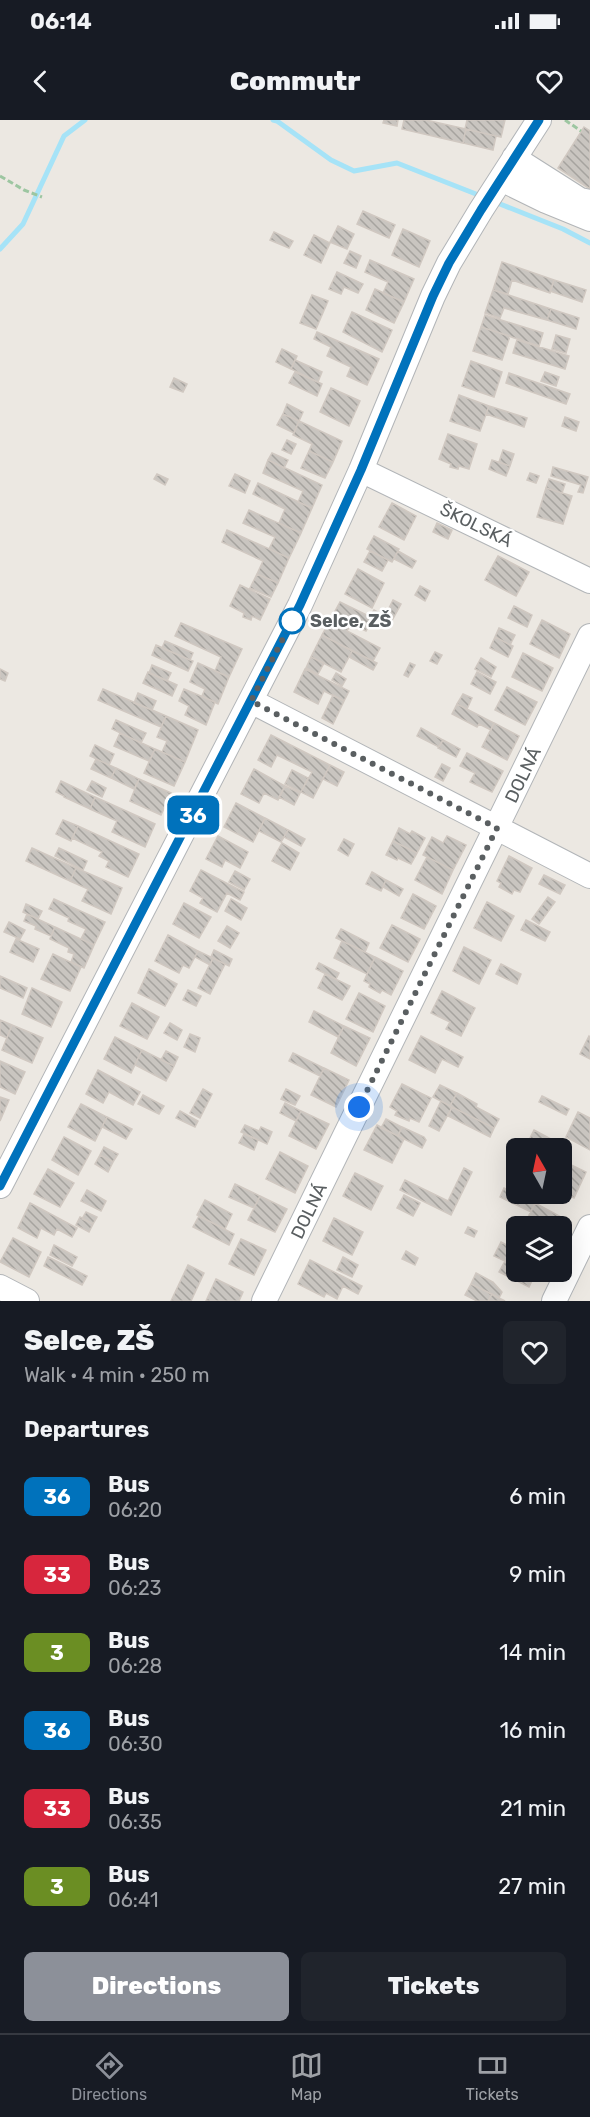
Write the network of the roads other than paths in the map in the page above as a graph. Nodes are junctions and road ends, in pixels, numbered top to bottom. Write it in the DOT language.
graph roads {
  1 [pos="539,120"];
  2 [pos="514,158"];
  3 [pos="491,194"];
  4 [pos="590,202"];
  5 [pos="590,219"];
  6 [pos="361,470"];
  7 [pos="590,581"];
  8 [pos="590,636"];
  9 [pos="251,701"];
  10 [pos="497,828"];
  11 [pos="590,876"];
  12 [pos="0,1186"];
  13 [pos="590,1227"];
  14 [pos="0,1287"];
  15 [pos="25,1300"];
  16 [pos="264,1301"];
  17 [pos="554,1301"];
  1 -- 2 [label="street"];
  2 -- 3 [label="street"];
  2 -- 4 [label="street"];
  3 -- 5 [label="street"];
  3 -- 6 [label="street"];
  6 -- 7 [label="street, ŠKOLSKÁ"];
  6 -- 9 [label="street"];
  8 -- 10 [label="street, DOLNÁ"];
  9 -- 10 [label="street"];
  9 -- 12 [label="street"];
  10 -- 11 [label="street"];
  10 -- 16 [label="street, DOLNÁ"];
  13 -- 17 [label="street"];
  14 -- 15 [label="street"];
}
